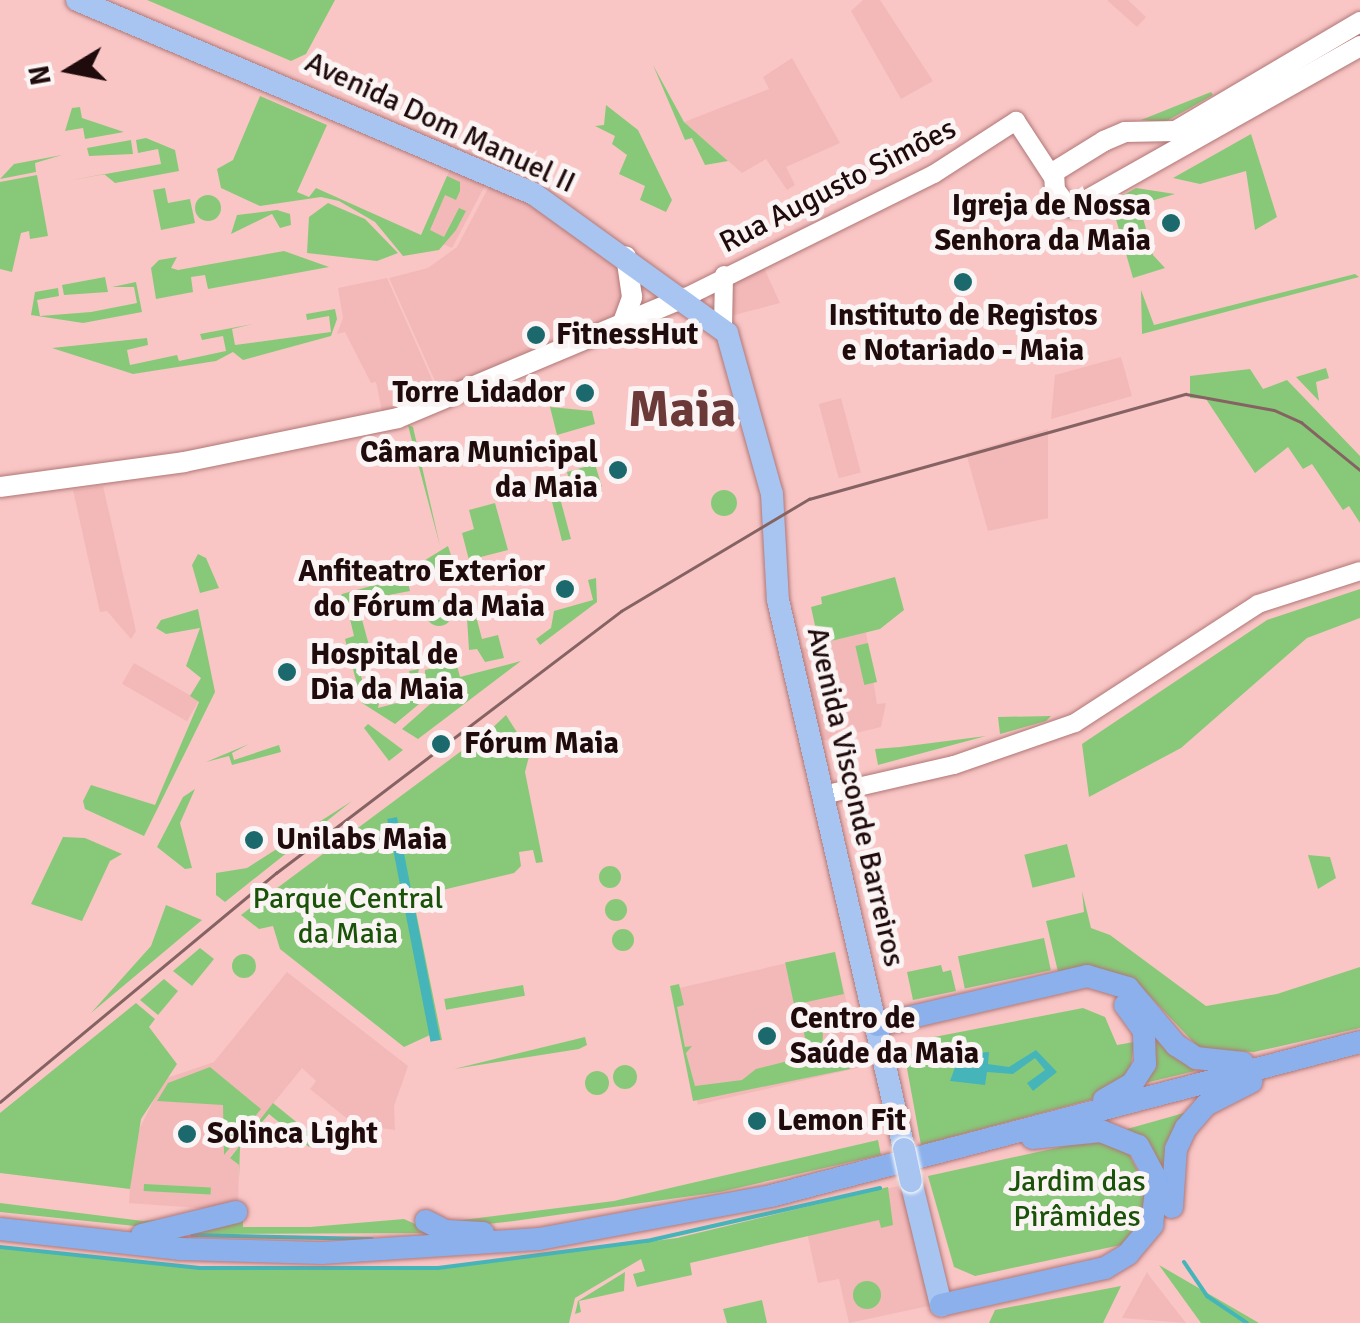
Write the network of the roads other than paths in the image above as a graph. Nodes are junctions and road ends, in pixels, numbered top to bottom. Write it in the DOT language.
graph roads {
  1 [pos="77,0"];
  2 [pos="107,0"];
  3 [pos="1360,22"];
  4 [pos="1345,47"];
  5 [pos="266,76"];
  6 [pos="1104,142"];
  7 [pos="1131,174"];
  8 [pos="1052,176"];
  9 [pos="626,256"];
  10 [pos="724,275"];
  11 [pos="684,298"];
  12 [pos="622,325"];
  13 [pos="723,328"];
  14 [pos="0,487"];
  15 [pos="1360,571"];
  16 [pos="824,796"];
  17 [pos="1061,986"];
  18 [pos="877,1026"];
  19 [pos="1360,1042"];
  20 [pos="1360,1052"];
  21 [pos="1296,1058"];
  22 [pos="1251,1082"];
  23 [pos="1083,1113"];
  24 [pos="1032,1138"];
  25 [pos="917,1163"];
  26 [pos="882,1172"];
  27 [pos="236,1212"];
  28 [pos="426,1220"];
  29 [pos="0,1232"];
  30 [pos="581,1233"];
  31 [pos="85,1240"];
  32 [pos="1105,1268"];
  33 [pos="942,1314"];
  1 -- 5 [label="main road, Avenida Dom Manuel II"];
  2 -- 5 [label="main road, Avenida Dom Manuel II"];
  3 -- 4 [label="main road"];
  4 -- 6 [label="main road"];
  4 -- 7 [label="main road"];
  5 -- 9 [label="main road, Avenida Dom Manuel II"];
  6 -- 7 [label="main road"];
  6 -- 8 [label="main road"];
  7 -- 8 [label="main road"];
  8 -- 10 [label="street, Rua Augusto Simões"];
  9 -- 11 [label="main road, Avenida Dom Manuel II"];
  9 -- 12 [label="main road"];
  10 -- 11 [label="street, Rua Augusto Simões"];
  10 -- 13 [label="street"];
  11 -- 12 [label="main road"];
  11 -- 13 [label="main road, Avenida Dom Manuel II"];
  12 -- 14 [label="main road"];
  13 -- 16 [label="main road, Avenida Visconde Barreiros"];
  15 -- 16 [label="street"];
  16 -- 18 [label="main road, Avenida Visconde Barreiros"];
  17 -- 18 [label="highway"];
  17 -- 21 [label="highway"];
  17 -- 23 [label="highway"];
  18 -- 25 [label="main road, Avenida Visconde Barreiros"];
  19 -- 21 [label="highway"];
  20 -- 22 [label="highway"];
  21 -- 23 [label="highway"];
  22 -- 24 [label="highway"];
  22 -- 32 [label="highway"];
  23 -- 25 [label="highway"];
  24 -- 25 [label="highway"];
  24 -- 32 [label="highway"];
  25 -- 26 [label="highway"];
  25 -- 33 [label="main road, Avenida Visconde Barreiros"];
  26 -- 29 [label="highway"];
  26 -- 30 [label="highway"];
  27 -- 31 [label="highway"];
  28 -- 30 [label="highway"];
  29 -- 31 [label="highway"];
  30 -- 31 [label="highway"];
  32 -- 33 [label="highway"];
}
